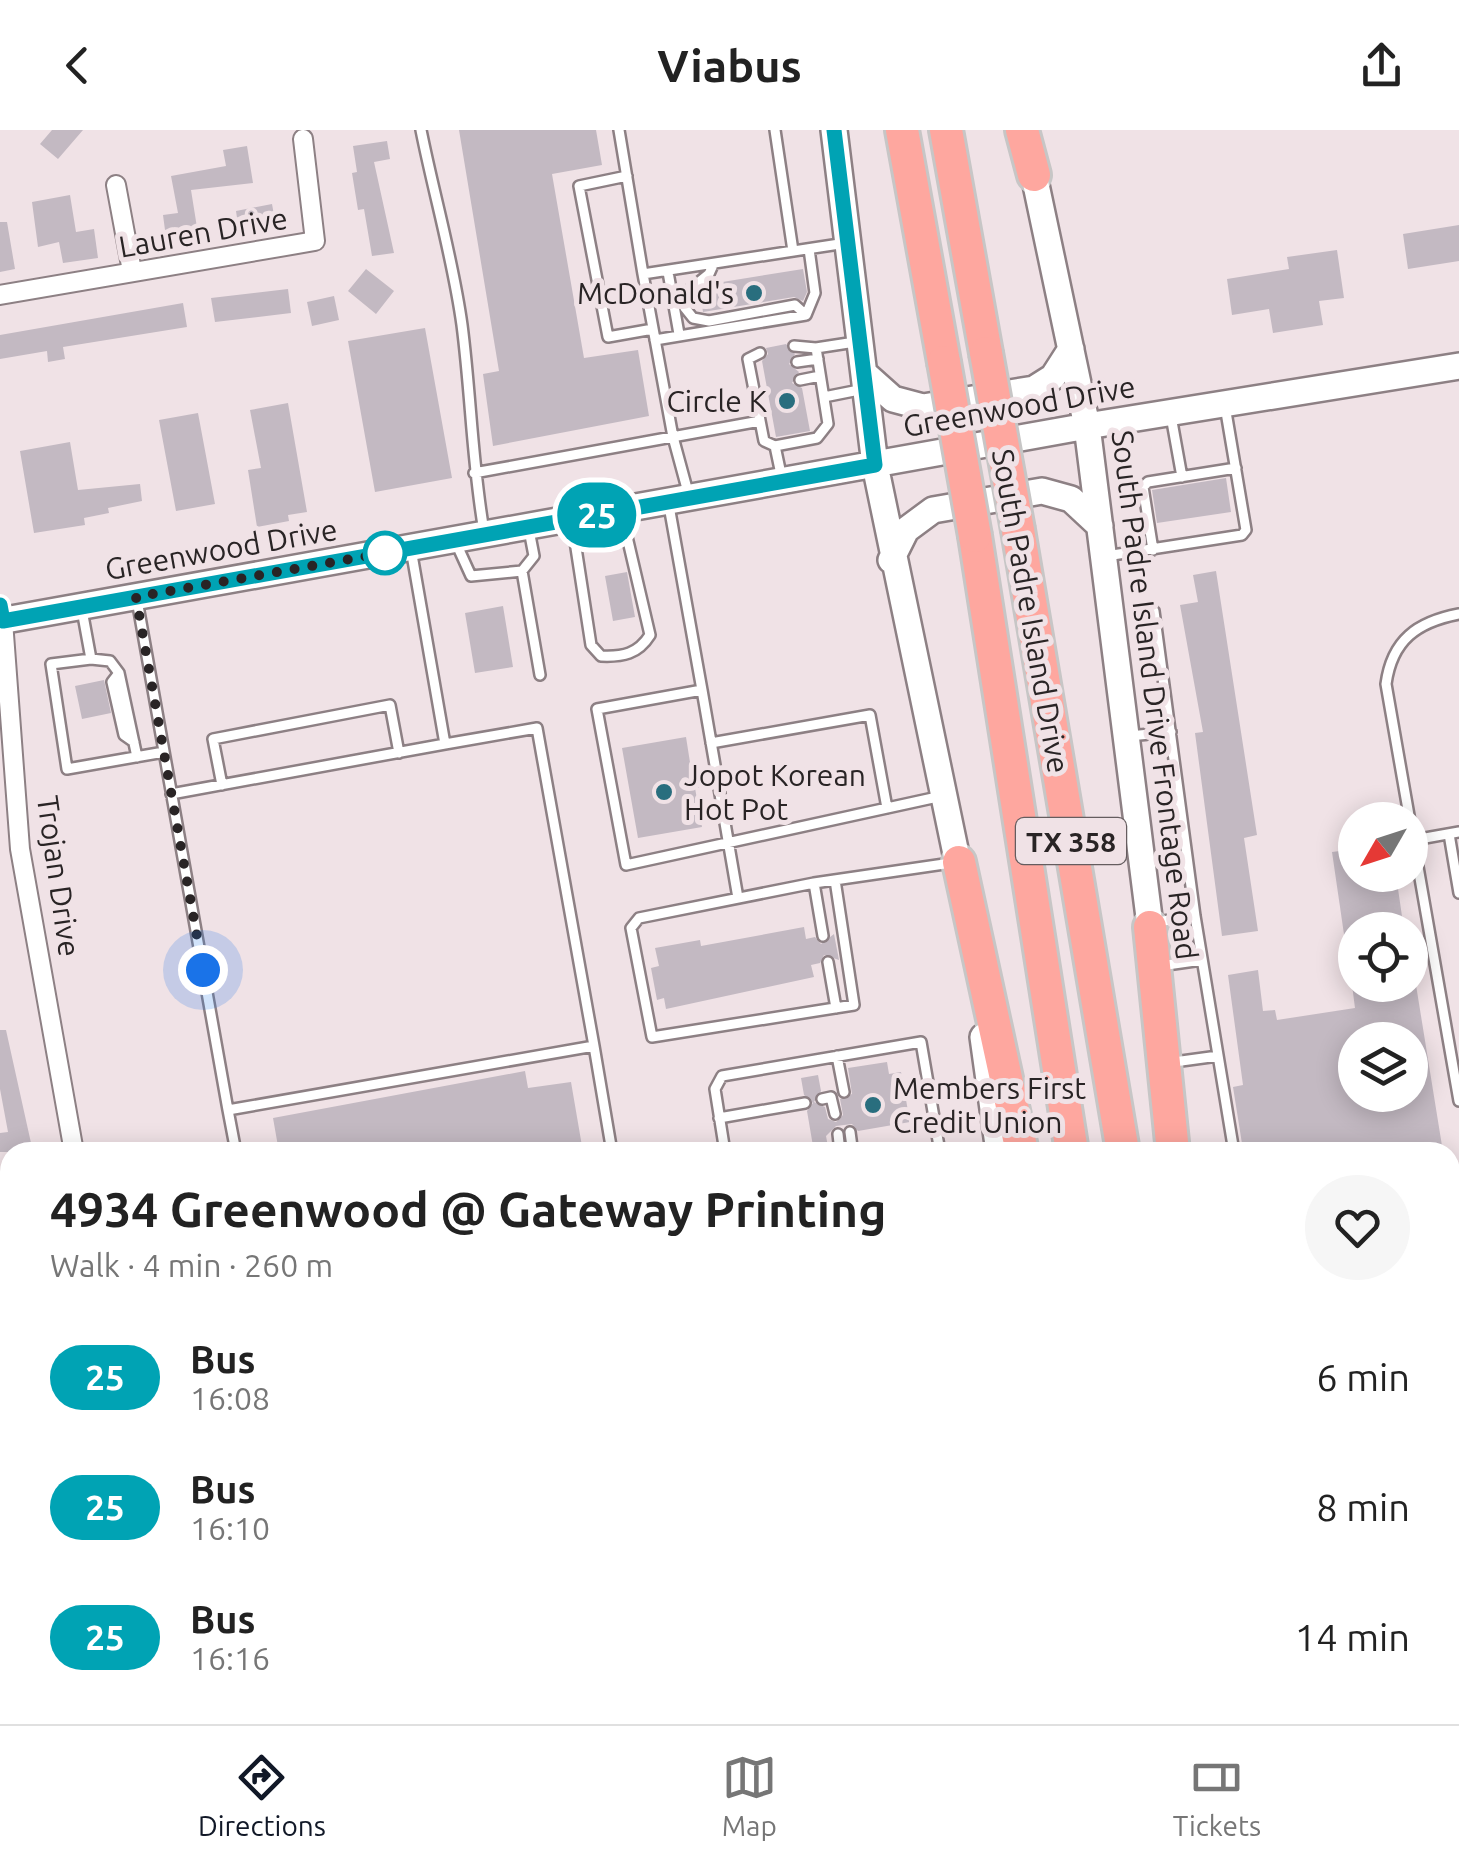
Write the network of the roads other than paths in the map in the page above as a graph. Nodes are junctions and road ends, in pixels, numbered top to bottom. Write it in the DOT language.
graph roads {
  1 [pos="420,130"];
  2 [pos="620,130"];
  3 [pos="775,130"];
  4 [pos="834,130"];
  5 [pos="902,130"];
  6 [pos="946,130"];
  7 [pos="1024,130"];
  8 [pos="304,140"];
  9 [pos="1034,175"];
  10 [pos="627,176"];
  11 [pos="116,186"];
  12 [pos="849,243"];
  13 [pos="809,249"];
  14 [pos="793,251"];
  15 [pos="713,264"];
  16 [pos="132,271"];
  17 [pos="668,272"];
  18 [pos="643,274"];
  19 [pos="0,296"];
  20 [pos="806,315"];
  21 [pos="680,334"];
  22 [pos="654,335"];
  23 [pos="861,341"];
  24 [pos="794,346"];
  25 [pos="1071,349"];
  26 [pos="760,353"];
  27 [pos="817,354"];
  28 [pos="797,362"];
  29 [pos="1459,366"];
  30 [pos="763,368"];
  31 [pos="750,371"];
  32 [pos="820,376"];
  33 [pos="800,380"];
  34 [pos="866,381"];
  35 [pos="766,387"];
  36 [pos="754,390"];
  37 [pos="824,397"];
  38 [pos="1224,404"];
  39 [pos="1170,413"];
  40 [pos="760,423"];
  41 [pos="774,423"];
  42 [pos="1087,426"];
  43 [pos="673,437"];
  44 [pos="775,446"];
  45 [pos="875,465"];
  46 [pos="1236,468"];
  47 [pos="474,473"];
  48 [pos="1182,477"];
  49 [pos="782,482"];
  50 [pos="679,500"];
  51 [pos="621,511"];
  52 [pos="572,519"];
  53 [pos="1100,526"];
  54 [pos="529,527"];
  55 [pos="484,535"];
  56 [pos="455,540"];
  57 [pos="410,548"];
  58 [pos="1153,550"];
  59 [pos="1104,556"];
  60 [pos="892,560"];
  61 [pos="522,571"];
  62 [pos="136,597"];
  63 [pos="81,607"];
  64 [pos="1154,611"];
  65 [pos="1459,614"];
  66 [pos="1,616"];
  67 [pos="90,658"];
  68 [pos="540,674"];
  69 [pos="702,690"];
  70 [pos="1170,732"];
  71 [pos="1126,737"];
  72 [pos="711,743"];
  73 [pos="446,744"];
  74 [pos="164,752"];
  75 [pos="399,753"];
  76 [pos="137,757"];
  77 [pos="222,785"];
  78 [pos="172,794"];
  79 [pos="944,796"];
  80 [pos="1407,802"];
  81 [pos="888,808"];
  82 [pos="1454,833"];
  83 [pos="1428,838"];
  84 [pos="728,843"];
  85 [pos="959,862"];
  86 [pos="835,880"];
  87 [pos="814,883"];
  88 [pos="1423,892"];
  89 [pos="1459,893"];
  90 [pos="738,898"];
  91 [pos="1196,916"];
  92 [pos="1150,926"];
  93 [pos="823,936"];
  94 [pos="1202,960"];
  95 [pos="828,962"];
  96 [pos="1157,967"];
  97 [pos="836,1008"];
  98 [pos="594,1046"];
  99 [pos="836,1056"];
  100 [pos="1218,1056"];
  101 [pos="1174,1062"];
  102 [pos="844,1092"];
  103 [pos="822,1099"];
  104 [pos="1459,1100"];
  105 [pos="805,1102"];
  106 [pos="228,1110"];
  107 [pos="835,1114"];
  108 [pos="719,1118"];
  109 [pos="850,1132"];
  110 [pos="838,1134"];
  111 [pos="72,1142"];
  112 [pos="234,1142"];
  113 [pos="610,1142"];
  114 [pos="723,1142"];
  115 [pos="839,1142"];
  116 [pos="851,1142"];
  117 [pos="938,1142"];
  118 [pos="1005,1142"];
  119 [pos="1070,1142"];
  120 [pos="1121,1142"];
  121 [pos="1173,1142"];
  122 [pos="1188,1142"];
  123 [pos="1232,1142"];
  1 -- 47 [label="lane"];
  2 -- 10 [label="lane"];
  3 -- 14 [label="lane"];
  4 -- 12 [label="main road"];
  5 -- 119 [label="highway, South Padre Island Drive / TX 358, bridge"];
  6 -- 120 [label="highway, South Padre Island Drive / TX 358, bridge"];
  7 -- 9 [label="highway"];
  8 -- 16 [label="street, Lauren Drive"];
  9 -- 25 [label="main road, South Padre Island Drive Frontage Road"];
  10 -- 18 [label="lane"];
  10 -- 22 [label="lane"];
  11 -- 16 [label="street"];
  12 -- 13 [label="lane"];
  12 -- 23 [label="main road"];
  13 -- 14 [label="lane"];
  13 -- 20 [label="lane"];
  14 -- 15 [label="lane"];
  15 -- 17 [label="lane"];
  15 -- 20 [label="lane"];
  16 -- 19 [label="street, Lauren Drive"];
  17 -- 18 [label="lane"];
  17 -- 21 [label="lane"];
  18 -- 22 [label="lane"];
  20 -- 21 [label="lane"];
  21 -- 22 [label="lane"];
  22 -- 43 [label="lane"];
  23 -- 27 [label="lane"];
  23 -- 34 [label="main road"];
  24 -- 27 [label="lane"];
  25 -- 34 [label="main road"];
  25 -- 42 [label="main road, South Padre Island Drive Frontage Road"];
  26 -- 31 [label="lane"];
  27 -- 28 [label="lane"];
  27 -- 32 [label="lane"];
  29 -- 38 [label="main road, Greenwood Drive"];
  30 -- 31 [label="lane"];
  31 -- 36 [label="lane"];
  32 -- 33 [label="lane"];
  32 -- 37 [label="lane"];
  34 -- 37 [label="lane"];
  34 -- 45 [label="main road"];
  35 -- 36 [label="lane"];
  36 -- 40 [label="lane"];
  37 -- 44 [label="lane"];
  38 -- 39 [label="main road, Greenwood Drive"];
  38 -- 46 [label="lane"];
  39 -- 42 [label="main road, Greenwood Drive"];
  39 -- 48 [label="lane"];
  40 -- 41 [label="lane"];
  40 -- 43 [label="lane"];
  40 -- 44 [label="lane"];
  42 -- 45 [label="main road, Greenwood Drive"];
  42 -- 53 [label="main road, South Padre Island Drive Frontage Road"];
  43 -- 47 [label="lane"];
  43 -- 50 [label="lane"];
  44 -- 49 [label="lane"];
  45 -- 49 [label="main road, Greenwood Drive"];
  45 -- 60 [label="main road"];
  46 -- 48 [label="lane"];
  46 -- 58 [label="lane"];
  47 -- 55 [label="lane"];
  48 -- 58 [label="lane"];
  49 -- 50 [label="main road, Greenwood Drive"];
  50 -- 51 [label="main road, Greenwood Drive"];
  50 -- 69 [label="lane"];
  51 -- 52 [label="main road, Greenwood Drive"];
  51 -- 52 [label="lane"];
  52 -- 54 [label="main road, Greenwood Drive"];
  53 -- 59 [label="main road, South Padre Island Drive Frontage Road"];
  53 -- 60 [label="main road"];
  54 -- 55 [label="main road, Greenwood Drive"];
  54 -- 61 [label="lane"];
  55 -- 56 [label="main road, Greenwood Drive"];
  56 -- 57 [label="main road, Greenwood Drive"];
  56 -- 61 [label="lane"];
  57 -- 62 [label="main road, Greenwood Drive"];
  57 -- 73 [label="lane"];
  58 -- 59 [label="lane"];
  59 -- 71 [label="main road, South Padre Island Drive Frontage Road"];
  60 -- 79 [label="main road"];
  61 -- 68 [label="lane"];
  62 -- 63 [label="main road, Greenwood Drive"];
  62 -- 74 [label="lane"];
  63 -- 66 [label="main road, Greenwood Drive"];
  63 -- 67 [label="lane"];
  64 -- 70 [label="lane"];
  65 -- 80 [label="lane"];
  66 -- 111 [label="street, Trojan Drive"];
  67 -- 76 [label="lane"];
  67 -- 76 [label="lane"];
  69 -- 72 [label="lane"];
  69 -- 84 [label="lane"];
  70 -- 71 [label="lane"];
  70 -- 91 [label="lane"];
  71 -- 92 [label="main road, South Padre Island Drive Frontage Road"];
  72 -- 81 [label="lane"];
  72 -- 84 [label="lane"];
  73 -- 75 [label="lane"];
  73 -- 98 [label="lane"];
  74 -- 76 [label="lane"];
  74 -- 78 [label="lane"];
  75 -- 77 [label="lane"];
  75 -- 77 [label="lane"];
  77 -- 78 [label="lane"];
  78 -- 106 [label="lane"];
  79 -- 81 [label="lane"];
  79 -- 85 [label="main road"];
  81 -- 84 [label="lane"];
  82 -- 83 [label="lane"];
  82 -- 89 [label="lane"];
  84 -- 90 [label="lane"];
  85 -- 86 [label="lane"];
  85 -- 118 [label="highway"];
  86 -- 87 [label="lane"];
  86 -- 97 [label="lane"];
  87 -- 90 [label="lane"];
  87 -- 93 [label="lane"];
  88 -- 104 [label="lane"];
  90 -- 97 [label="lane"];
  91 -- 92 [label="lane"];
  91 -- 94 [label="lane"];
  92 -- 96 [label="main road, South Padre Island Drive Frontage Road"];
  92 -- 121 [label="highway"];
  94 -- 96 [label="lane"];
  94 -- 100 [label="lane"];
  95 -- 97 [label="lane"];
  96 -- 101 [label="main road, South Padre Island Drive Frontage Road"];
  98 -- 106 [label="lane"];
  98 -- 113 [label="lane"];
  99 -- 102 [label="lane"];
  99 -- 108 [label="lane"];
  99 -- 117 [label="lane"];
  100 -- 101 [label="lane"];
  100 -- 123 [label="lane"];
  101 -- 122 [label="main road, South Padre Island Drive Frontage Road"];
  103 -- 107 [label="lane"];
  105 -- 108 [label="lane"];
  106 -- 112 [label="lane"];
  108 -- 114 [label="lane"];
  109 -- 116 [label="lane"];
  110 -- 115 [label="lane"];
}
